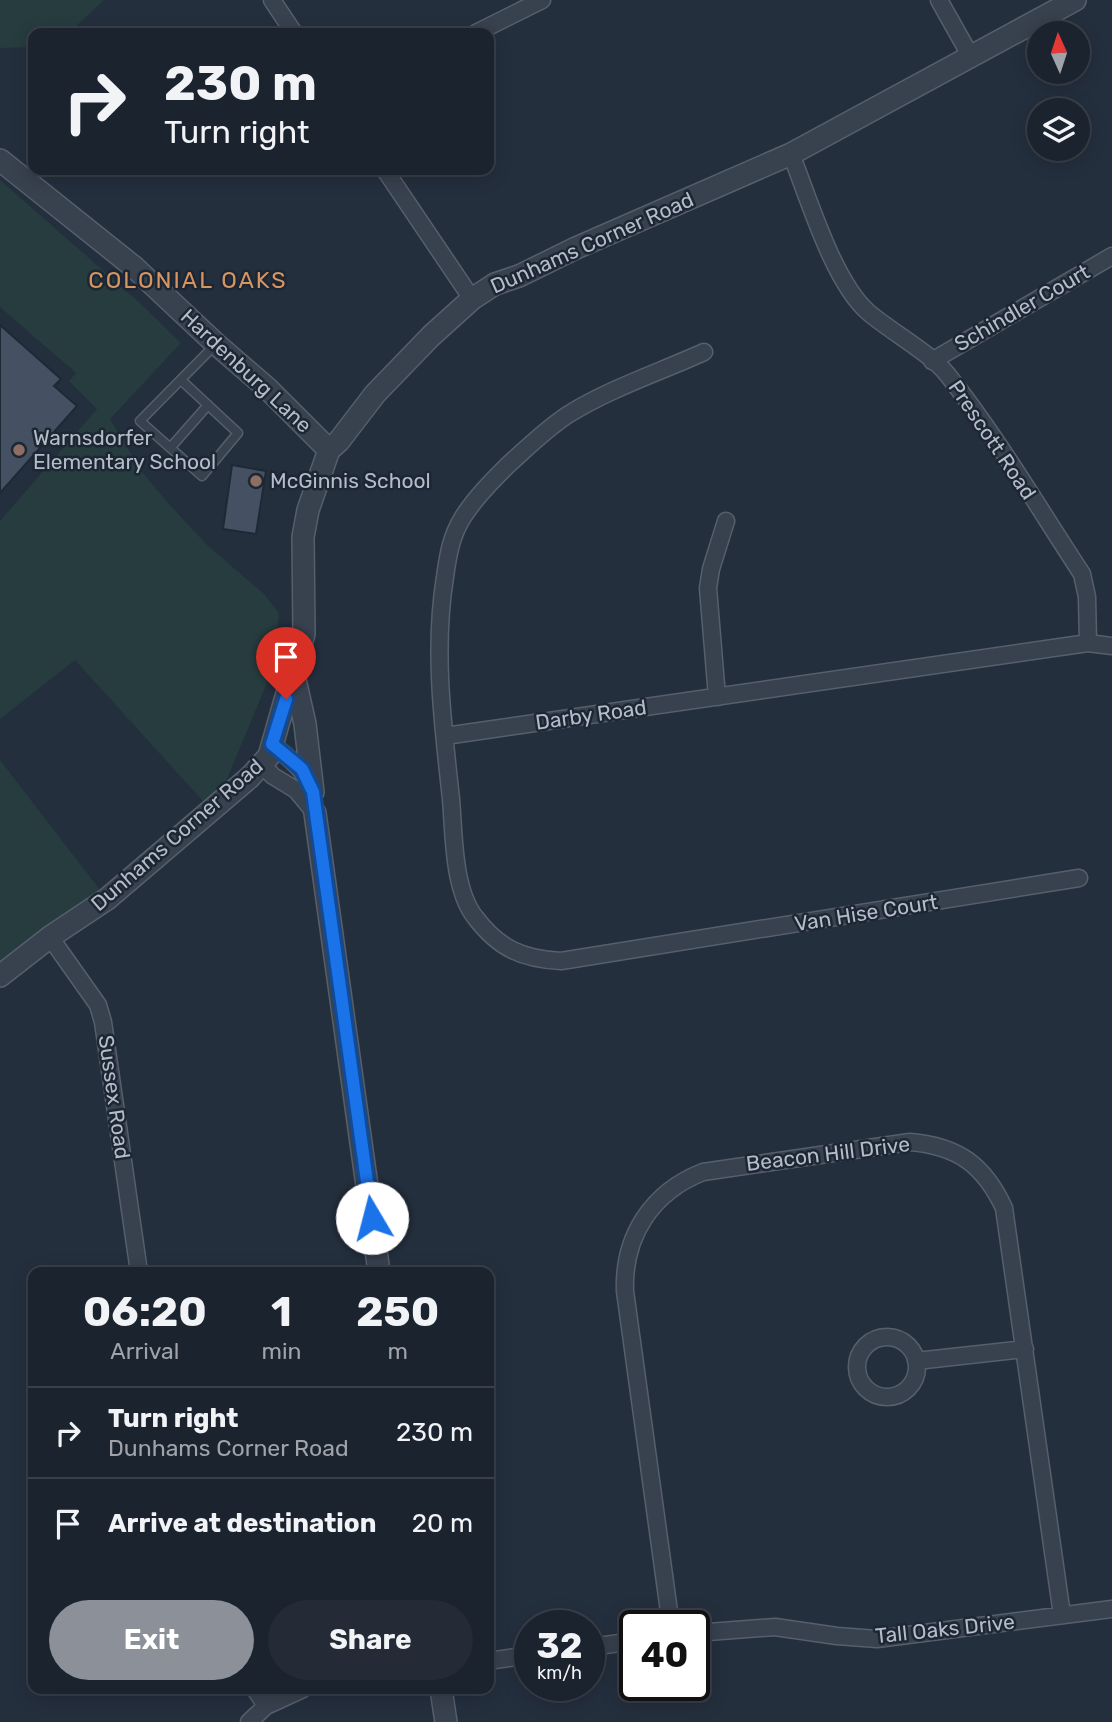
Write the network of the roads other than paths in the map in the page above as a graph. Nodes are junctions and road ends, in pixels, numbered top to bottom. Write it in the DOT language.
graph roads {
  1 [pos="272,0"];
  2 [pos="542,0"];
  3 [pos="939,0"];
  4 [pos="1075,0"];
  5 [pos="291,28"];
  6 [pos="486,28"];
  7 [pos="971,57"];
  8 [pos="791,154"];
  9 [pos="0,160"];
  10 [pos="388,175"];
  11 [pos="1112,256"];
  12 [pos="472,299"];
  13 [pos="216,344"];
  14 [pos="704,352"];
  15 [pos="932,361"];
  16 [pos="181,380"];
  17 [pos="208,405"];
  18 [pos="171,447"];
  19 [pos="329,450"];
  20 [pos="726,521"];
  21 [pos="1088,643"];
  22 [pos="1112,646"];
  23 [pos="294,675"];
  24 [pos="717,697"];
  25 [pos="445,736"];
  26 [pos="272,744"];
  27 [pos="262,765"];
  28 [pos="314,802"];
  29 [pos="1079,878"];
  30 [pos="50,937"];
  31 [pos="0,975"];
  32 [pos="138,1267"];
  33 [pos="378,1267"];
  34 [pos="1025,1349"];
  35 [pos="916,1361"];
  36 [pos="1112,1609"];
  37 [pos="669,1610"];
  38 [pos="1062,1615"];
  39 [pos="710,1632"];
  40 [pos="514,1657"];
  41 [pos="494,1660"];
  42 [pos="258,1694"];
  43 [pos="292,1694"];
  44 [pos="442,1694"];
  45 [pos="266,1706"];
  46 [pos="249,1722"];
  47 [pos="446,1722"];
  1 -- 5 [label="street"];
  2 -- 6 [label="street"];
  3 -- 7 [label="street"];
  4 -- 7 [label="street, Dunhams Corner Road"];
  7 -- 8 [label="street, Dunhams Corner Road"];
  8 -- 12 [label="street, Dunhams Corner Road"];
  8 -- 15 [label="street, Prescott Road"];
  9 -- 13 [label="street, Hardenburg Lane"];
  10 -- 12 [label="street"];
  11 -- 15 [label="street, Schindler Court"];
  12 -- 19 [label="street, Dunhams Corner Road"];
  13 -- 16 [label="lane"];
  13 -- 19 [label="street, Hardenburg Lane"];
  14 -- 25 [label="street"];
  15 -- 21 [label="street, Prescott Road"];
  16 -- 17 [label="lane"];
  16 -- 18 [label="lane"];
  17 -- 18 [label="lane"];
  17 -- 18 [label="lane"];
  19 -- 23 [label="street, Dunhams Corner Road"];
  20 -- 24 [label="street"];
  21 -- 22 [label="street, Darby Road"];
  21 -- 24 [label="street, Darby Road"];
  23 -- 26 [label="street, Dunhams Corner Road"];
  23 -- 28 [label="street"];
  24 -- 25 [label="street, Darby Road"];
  25 -- 29 [label="street, Van Hise Court"];
  26 -- 27 [label="street, Dunhams Corner Road"];
  26 -- 28 [label="street"];
  27 -- 28 [label="street"];
  27 -- 30 [label="street, Dunhams Corner Road"];
  28 -- 33 [label="street"];
  30 -- 31 [label="street, Dunhams Corner Road"];
  30 -- 32 [label="street, Sussex Road"];
  34 -- 35 [label="street"];
  34 -- 37 [label="street, Beacon Hill Drive"];
  34 -- 38 [label="street, Beacon Hill Drive"];
  36 -- 38 [label="street, Tall Oaks Drive"];
  38 -- 39 [label="street, Tall Oaks Drive"];
  40 -- 41 [label="street"];
  42 -- 45 [label="street"];
  43 -- 45 [label="street"];
  44 -- 47 [label="street"];
  45 -- 46 [label="street"];
}
